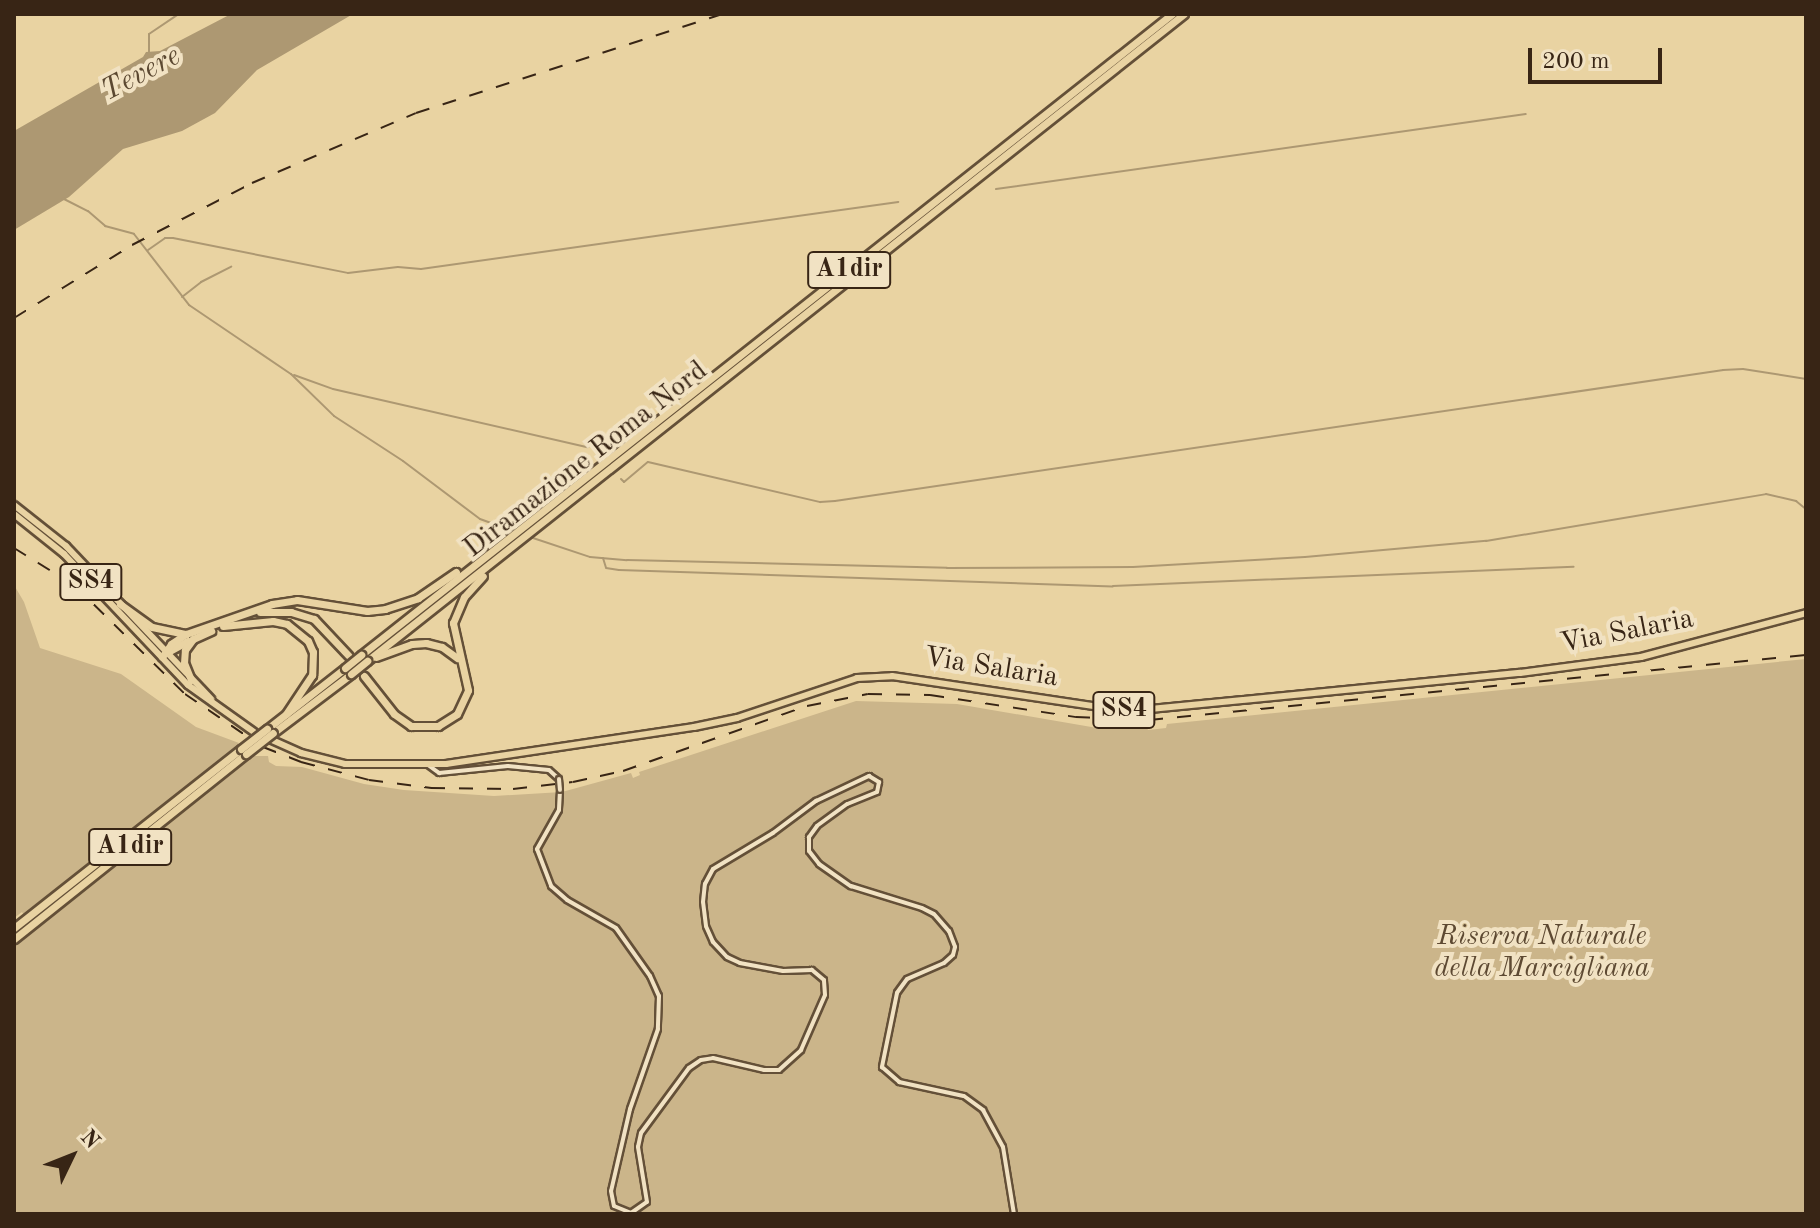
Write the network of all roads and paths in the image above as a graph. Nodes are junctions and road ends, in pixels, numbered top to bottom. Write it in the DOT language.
graph roads {
  1 [pos="1172,14"];
  2 [pos="1184,14"];
  3 [pos="14,505"];
  4 [pos="14,514"];
  5 [pos="522,540"];
  6 [pos="472,565"];
  7 [pos="120,604"];
  8 [pos="258,612"];
  9 [pos="1806,613"];
  10 [pos="238,616"];
  11 [pos="226,625"];
  12 [pos="190,637"];
  13 [pos="164,655"];
  14 [pos="348,655"];
  15 [pos="364,658"];
  16 [pos="465,668"];
  17 [pos="348,671"];
  18 [pos="364,676"];
  19 [pos="191,680"];
  20 [pos="225,713"];
  21 [pos="286,714"];
  22 [pos="254,732"];
  23 [pos="271,734"];
  24 [pos="243,752"];
  25 [pos="428,765"];
  26 [pos="14,928"];
  27 [pos="14,939"];
  28 [pos="1014,1214"];
  1 -- 6 [label="highway, Diramazione Roma Nord / A1dir"];
  2 -- 5 [label="highway, Diramazione Roma Nord / A1dir"];
  3 -- 7 [label="main road, SS4"];
  4 -- 13 [label="main road, SS4"];
  5 -- 15 [label="highway, Diramazione Roma Nord / A1dir"];
  5 -- 16 [label="highway"];
  6 -- 10 [label="highway"];
  6 -- 15 [label="highway, Diramazione Roma Nord / A1dir"];
  7 -- 12 [label="highway"];
  7 -- 13 [label="main road, SS4"];
  8 -- 10 [label="highway"];
  8 -- 11 [label="highway"];
  8 -- 14 [label="highway"];
  9 -- 25 [label="main road, Via Salaria / SS4"];
  10 -- 12 [label="highway"];
  11 -- 12 [label="highway"];
  11 -- 21 [label="highway"];
  12 -- 13 [label="highway"];
  12 -- 19 [label="highway"];
  13 -- 19 [label="main road, SS4"];
  13 -- 20 [label="main road, SS4"];
  15 -- 16 [label="highway"];
  15 -- 17 [label="highway, Diramazione Roma Nord / A1dir, bridge"];
  16 -- 18 [label="highway"];
  17 -- 21 [label="highway, Diramazione Roma Nord / A1dir"];
  17 -- 23 [label="highway, Diramazione Roma Nord / A1dir"];
  19 -- 20 [label="main road, SS4"];
  20 -- 22 [label="main road, SS4"];
  21 -- 23 [label="highway, Diramazione Roma Nord / A1dir"];
  23 -- 24 [label="highway, Diramazione Roma Nord / A1dir, bridge"];
  23 -- 25 [label="main road, Via Salaria / SS4"];
  24 -- 26 [label="highway, Diramazione Roma Nord / A1dir"];
  24 -- 27 [label="highway, Diramazione Roma Nord / A1dir"];
  25 -- 28 [label="street, bridge"];
}
